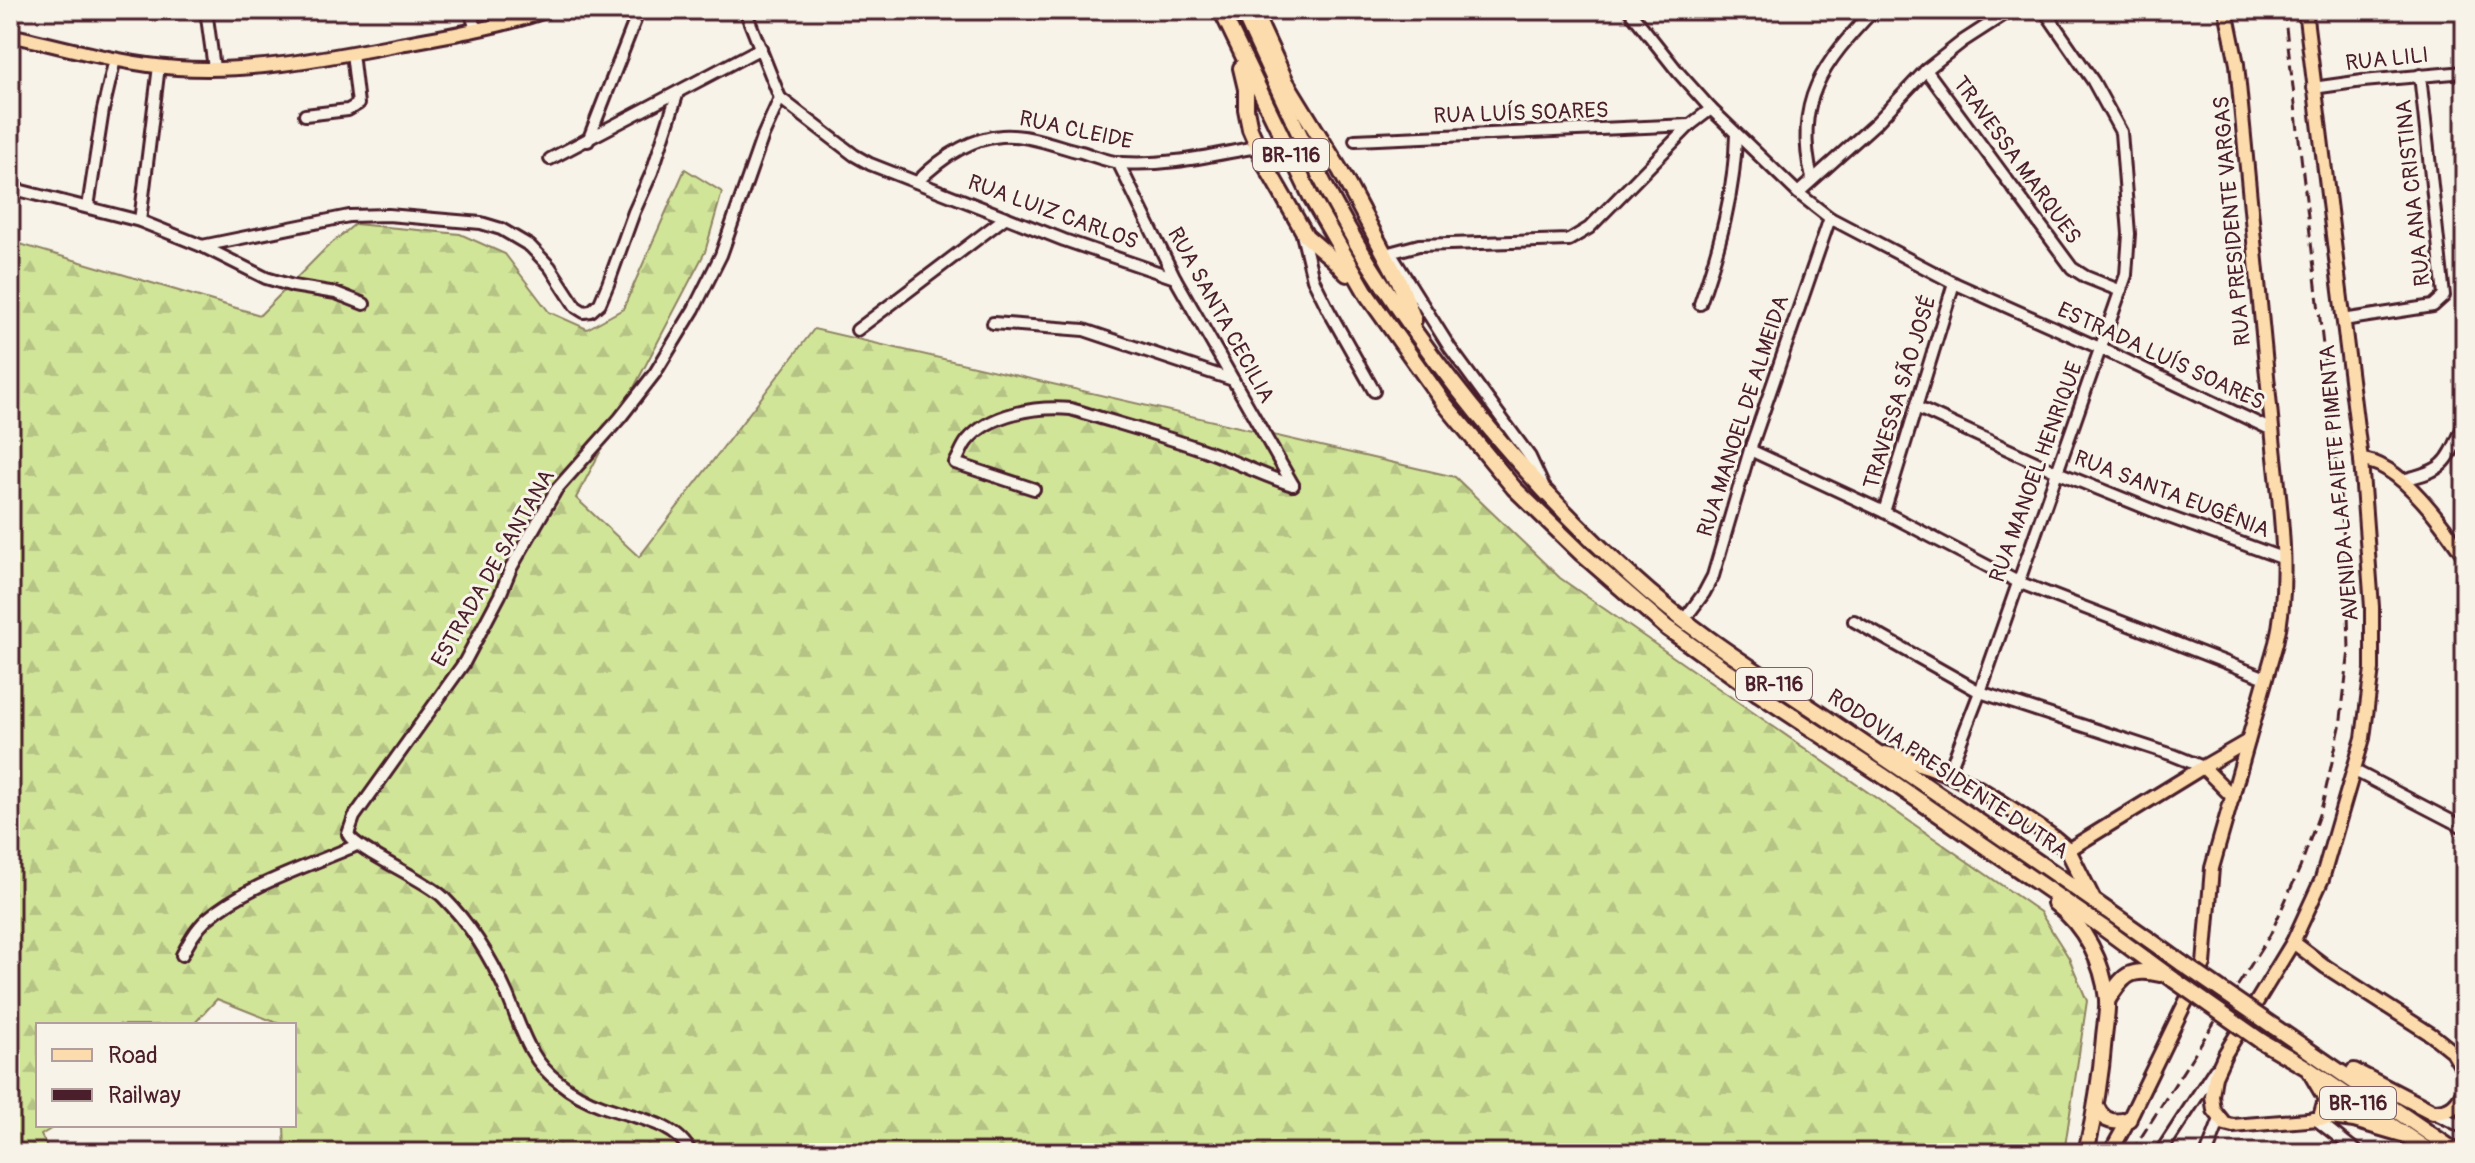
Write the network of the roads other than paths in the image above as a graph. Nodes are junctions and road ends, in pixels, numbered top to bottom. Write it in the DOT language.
graph roads {
  1 [pos="206,10"];
  2 [pos="470,10"];
  3 [pos="548,10"];
  4 [pos="639,10"];
  5 [pos="745,10"];
  6 [pos="1213,10"];
  7 [pos="1221,10"];
  8 [pos="1242,10"];
  9 [pos="1253,10"];
  10 [pos="1629,10"];
  11 [pos="1874,10"];
  12 [pos="2011,10"];
  13 [pos="2044,10"];
  14 [pos="2226,10"];
  15 [pos="2305,10"];
  16 [pos="476,30"];
  17 [pos="11,36"];
  18 [pos="761,48"];
  19 [pos="352,53"];
  20 [pos="115,59"];
  21 [pos="159,66"];
  22 [pos="214,68"];
  23 [pos="1926,70"];
  24 [pos="2465,72"];
  25 [pos="2420,75"];
  26 [pos="2313,88"];
  27 [pos="678,92"];
  28 [pos="780,98"];
  29 [pos="1711,109"];
  30 [pos="305,115"];
  31 [pos="1690,125"];
  32 [pos="1736,134"];
  33 [pos="1355,140"];
  34 [pos="588,141"];
  35 [pos="1257,147"];
  36 [pos="550,159"];
  37 [pos="1118,162"];
  38 [pos="1812,178"];
  39 [pos="917,182"];
  40 [pos="10,188"];
  41 [pos="1798,193"];
  42 [pos="88,207"];
  43 [pos="1006,217"];
  44 [pos="1830,218"];
  45 [pos="140,221"];
  46 [pos="1301,228"];
  47 [pos="202,246"];
  48 [pos="1385,250"];
  49 [pos="1175,278"];
  50 [pos="1954,283"];
  51 [pos="2121,291"];
  52 [pos="364,304"];
  53 [pos="1700,304"];
  54 [pos="2343,320"];
  55 [pos="993,323"];
  56 [pos="857,330"];
  57 [pos="1421,339"];
  58 [pos="2102,349"];
  59 [pos="1233,380"];
  60 [pos="1374,391"];
  61 [pos="1916,407"];
  62 [pos="2465,422"];
  63 [pos="2272,430"];
  64 [pos="1471,435"];
  65 [pos="1750,450"];
  66 [pos="2361,460"];
  67 [pos="2057,472"];
  68 [pos="2402,480"];
  69 [pos="1034,489"];
  70 [pos="1545,491"];
  71 [pos="1884,512"];
  72 [pos="2465,557"];
  73 [pos="2282,558"];
  74 [pos="2018,582"];
  75 [pos="1684,620"];
  76 [pos="1854,621"];
  77 [pos="2266,678"];
  78 [pos="1980,692"];
  79 [pos="2248,741"];
  80 [pos="1837,747"];
  81 [pos="1876,752"];
  82 [pos="2203,767"];
  83 [pos="2355,771"];
  84 [pos="1949,772"];
  85 [pos="2233,797"];
  86 [pos="2465,828"];
  87 [pos="357,845"];
  88 [pos="2068,850"];
  89 [pos="2092,898"];
  90 [pos="2293,942"];
  91 [pos="182,955"];
  92 [pos="2171,978"];
  93 [pos="2107,1001"];
  94 [pos="2225,1054"];
  95 [pos="2330,1065"];
  96 [pos="2307,1068"];
  97 [pos="2465,1073"];
  98 [pos="2463,1094"];
  99 [pos="2097,1108"];
  100 [pos="2433,1112"];
  101 [pos="2317,1118"];
  102 [pos="2129,1119"];
  103 [pos="2220,1119"];
  104 [pos="2465,1119"];
  105 [pos="2465,1128"];
  106 [pos="2410,1138"];
  107 [pos="691,1153"];
  108 [pos="2086,1153"];
  109 [pos="2110,1153"];
  110 [pos="2160,1153"];
  111 [pos="2207,1153"];
  112 [pos="2359,1153"];
  113 [pos="2432,1153"];
  114 [pos="2458,1153"];
  1 -- 22 [label="street"];
  2 -- 16 [label="street"];
  3 -- 16 [label="main road"];
  4 -- 34 [label="street"];
  5 -- 18 [label="street"];
  6 -- 35 [label="highway"];
  7 -- 64 [label="highway, RODOVIA PRESIDENTE DUTRA / BR-116"];
  8 -- 57 [label="highway, RODOVIA PRESIDENTE DUTRA / BR-116"];
  9 -- 48 [label="highway"];
  10 -- 29 [label="street, ESTRADA LUÍS SOARES"];
  11 -- 38 [label="street"];
  12 -- 23 [label="street"];
  13 -- 51 [label="street, RUA MANOEL HENRIQUE"];
  14 -- 63 [label="main road, RUA PRESIDENTE VARGAS"];
  15 -- 26 [label="main road, AVENIDA LAFAIETE PIMENTA"];
  16 -- 19 [label="main road"];
  17 -- 20 [label="main road"];
  18 -- 27 [label="street"];
  18 -- 28 [label="street"];
  19 -- 22 [label="main road"];
  19 -- 30 [label="street"];
  20 -- 21 [label="main road"];
  20 -- 42 [label="street"];
  21 -- 22 [label="main road"];
  21 -- 45 [label="street"];
  23 -- 38 [label="street"];
  23 -- 51 [label="street, TRAVESSA MARQUES"];
  24 -- 25 [label="street, RUA LILI"];
  25 -- 26 [label="street, RUA LILI"];
  25 -- 54 [label="street, RUA ANA CRISTINA"];
  26 -- 54 [label="main road, AVENIDA LAFAIETE PIMENTA"];
  27 -- 34 [label="street"];
  27 -- 47 [label="street"];
  28 -- 39 [label="street"];
  28 -- 87 [label="street, ESTRADA DE SANTANA"];
  29 -- 31 [label="street"];
  29 -- 32 [label="street, ESTRADA LUÍS SOARES"];
  31 -- 33 [label="street, RUA LUÍS SOARES"];
  31 -- 48 [label="street"];
  32 -- 41 [label="street, ESTRADA LUÍS SOARES"];
  32 -- 53 [label="street"];
  34 -- 36 [label="street"];
  35 -- 37 [label="street, RUA CLEIDE"];
  35 -- 46 [label="highway"];
  37 -- 39 [label="street, RUA CLEIDE"];
  37 -- 49 [label="street, RUA SANTA CECILIA"];
  38 -- 41 [label="street"];
  39 -- 43 [label="street, RUA LUIZ CARLOS"];
  40 -- 42 [label="street"];
  41 -- 44 [label="street, ESTRADA LUÍS SOARES"];
  42 -- 45 [label="street"];
  43 -- 49 [label="street, RUA LUIZ CARLOS"];
  43 -- 56 [label="street"];
  44 -- 50 [label="street, ESTRADA LUÍS SOARES"];
  44 -- 65 [label="street, RUA MANOEL DE ALMEIDA"];
  45 -- 47 [label="street"];
  46 -- 60 [label="street"];
  46 -- 64 [label="highway"];
  47 -- 52 [label="street"];
  48 -- 57 [label="highway"];
  48 -- 70 [label="street"];
  49 -- 59 [label="street, RUA SANTA CECILIA"];
  50 -- 58 [label="street, ESTRADA LUÍS SOARES"];
  50 -- 61 [label="street, TRAVESSA SÃO JOSÉ"];
  51 -- 58 [label="street, RUA MANOEL HENRIQUE"];
  54 -- 66 [label="main road, AVENIDA LAFAIETE PIMENTA"];
  55 -- 59 [label="street"];
  57 -- 70 [label="highway, RODOVIA PRESIDENTE DUTRA / BR-116"];
  58 -- 63 [label="street, ESTRADA LUÍS SOARES"];
  58 -- 67 [label="street, RUA MANOEL HENRIQUE"];
  59 -- 69 [label="street, RUA SANTA CECILIA"];
  61 -- 67 [label="street, RUA SANTA EUGÊNIA"];
  61 -- 71 [label="street, TRAVESSA SÃO JOSÉ"];
  62 -- 68 [label="street"];
  63 -- 73 [label="main road, ESTRADA LUÍS SOARES"];
  64 -- 80 [label="highway, RODOVIA PRESIDENTE DUTRA / BR-116"];
  65 -- 71 [label="street"];
  65 -- 75 [label="street, RUA MANOEL DE ALMEIDA"];
  66 -- 68 [label="main road"];
  66 -- 83 [label="main road, AVENIDA LAFAIETE PIMENTA"];
  67 -- 73 [label="street, RUA SANTA EUGÊNIA"];
  67 -- 74 [label="street, RUA MANOEL HENRIQUE"];
  68 -- 72 [label="main road"];
  70 -- 75 [label="highway, RODOVIA PRESIDENTE DUTRA / BR-116"];
  71 -- 74 [label="street"];
  73 -- 77 [label="main road, ESTRADA LUÍS SOARES"];
  74 -- 77 [label="street"];
  74 -- 78 [label="street, RUA MANOEL HENRIQUE"];
  75 -- 81 [label="highway, RODOVIA PRESIDENTE DUTRA / BR-116"];
  76 -- 78 [label="street"];
  77 -- 79 [label="main road, ESTRADA LUÍS SOARES"];
  78 -- 82 [label="street"];
  78 -- 84 [label="street, RUA MANOEL HENRIQUE"];
  79 -- 82 [label="main road"];
  79 -- 85 [label="main road, ESTRADA LUÍS SOARES"];
  80 -- 92 [label="highway, RODOVIA PRESIDENTE DUTRA / BR-116"];
  80 -- 93 [label="highway"];
  81 -- 84 [label="highway"];
  81 -- 89 [label="highway, RODOVIA PRESIDENTE DUTRA / BR-116"];
  82 -- 85 [label="main road"];
  82 -- 88 [label="main road"];
  83 -- 86 [label="street"];
  83 -- 90 [label="main road, AVENIDA LAFAIETE PIMENTA"];
  84 -- 88 [label="highway"];
  85 -- 102 [label="main road, ESTRADA LUÍS SOARES"];
  87 -- 91 [label="street"];
  87 -- 107 [label="street"];
  88 -- 89 [label="highway"];
  89 -- 95 [label="highway, RODOVIA PRESIDENTE DUTRA / BR-116, bridge"];
  90 -- 94 [label="main road, AVENIDA LAFAIETE PIMENTA"];
  90 -- 97 [label="main road"];
  92 -- 93 [label="highway"];
  92 -- 96 [label="highway, RODOVIA PRESIDENTE DUTRA / BR-116, bridge"];
  93 -- 99 [label="highway"];
  94 -- 103 [label="main road, AVENIDA LAFAIETE PIMENTA"];
  94 -- 110 [label="street"];
  95 -- 100 [label="highway"];
  95 -- 114 [label="highway, RODOVIA PRESIDENTE DUTRA / BR-116"];
  96 -- 101 [label="main road"];
  96 -- 106 [label="highway, RODOVIA PRESIDENTE DUTRA / BR-116"];
  97 -- 98 [label="main road"];
  98 -- 100 [label="highway"];
  98 -- 104 [label="highway"];
  99 -- 102 [label="highway"];
  99 -- 108 [label="highway"];
  100 -- 105 [label="street"];
  101 -- 103 [label="main road"];
  101 -- 106 [label="main road"];
  101 -- 112 [label="street"];
  102 -- 109 [label="main road, ESTRADA LUÍS SOARES"];
  103 -- 111 [label="street"];
  106 -- 113 [label="highway, RODOVIA PRESIDENTE DUTRA / BR-116"];
}
